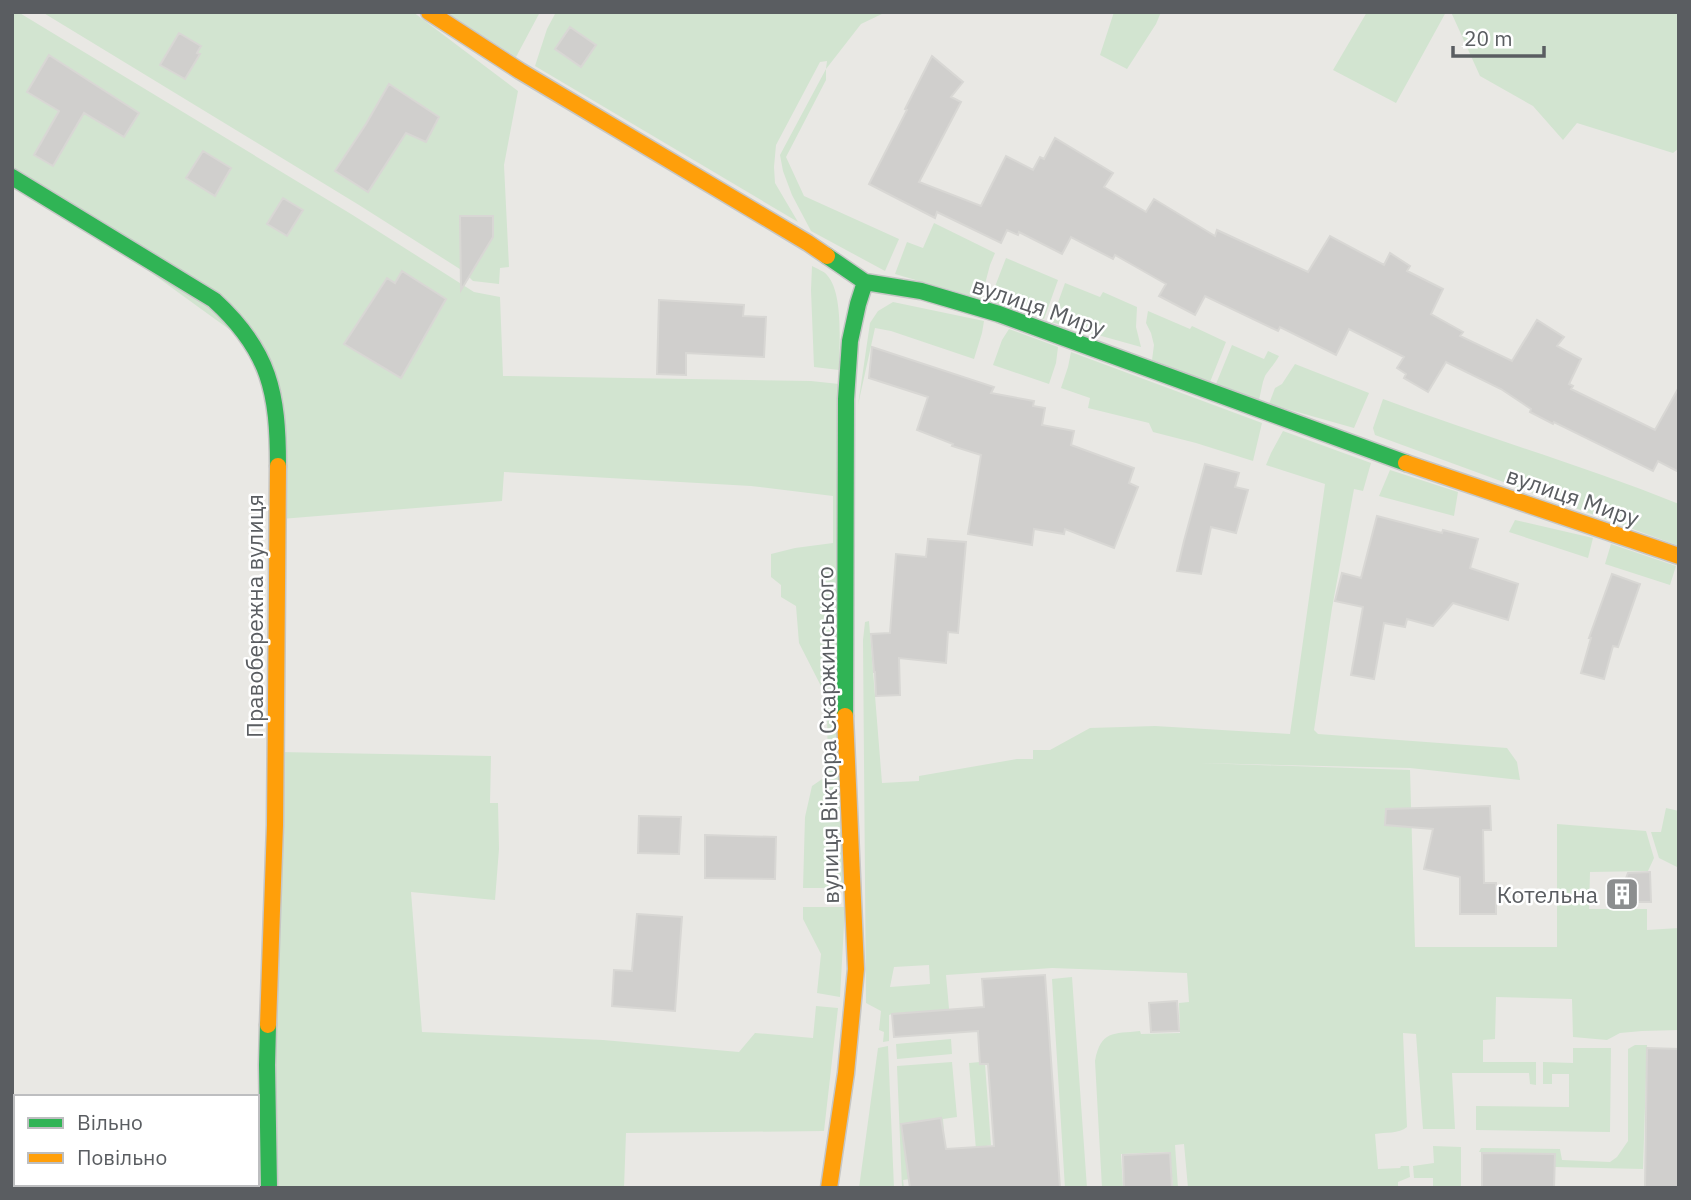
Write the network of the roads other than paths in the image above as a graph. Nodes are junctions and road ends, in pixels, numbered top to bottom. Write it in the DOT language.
graph roads {
  1 [pos="429,12"];
  2 [pos="12,177"];
  3 [pos="865,282"];
  4 [pos="1679,556"];
  5 [pos="269,1188"];
  6 [pos="829,1188"];
  1 -- 3 [label="street, вулиця Миру"];
  2 -- 5 [label="street, Правобережна вулиця"];
  3 -- 4 [label="street, вулиця Миру"];
  3 -- 6 [label="street, вулиця Віктора Скаржинського"];
}
